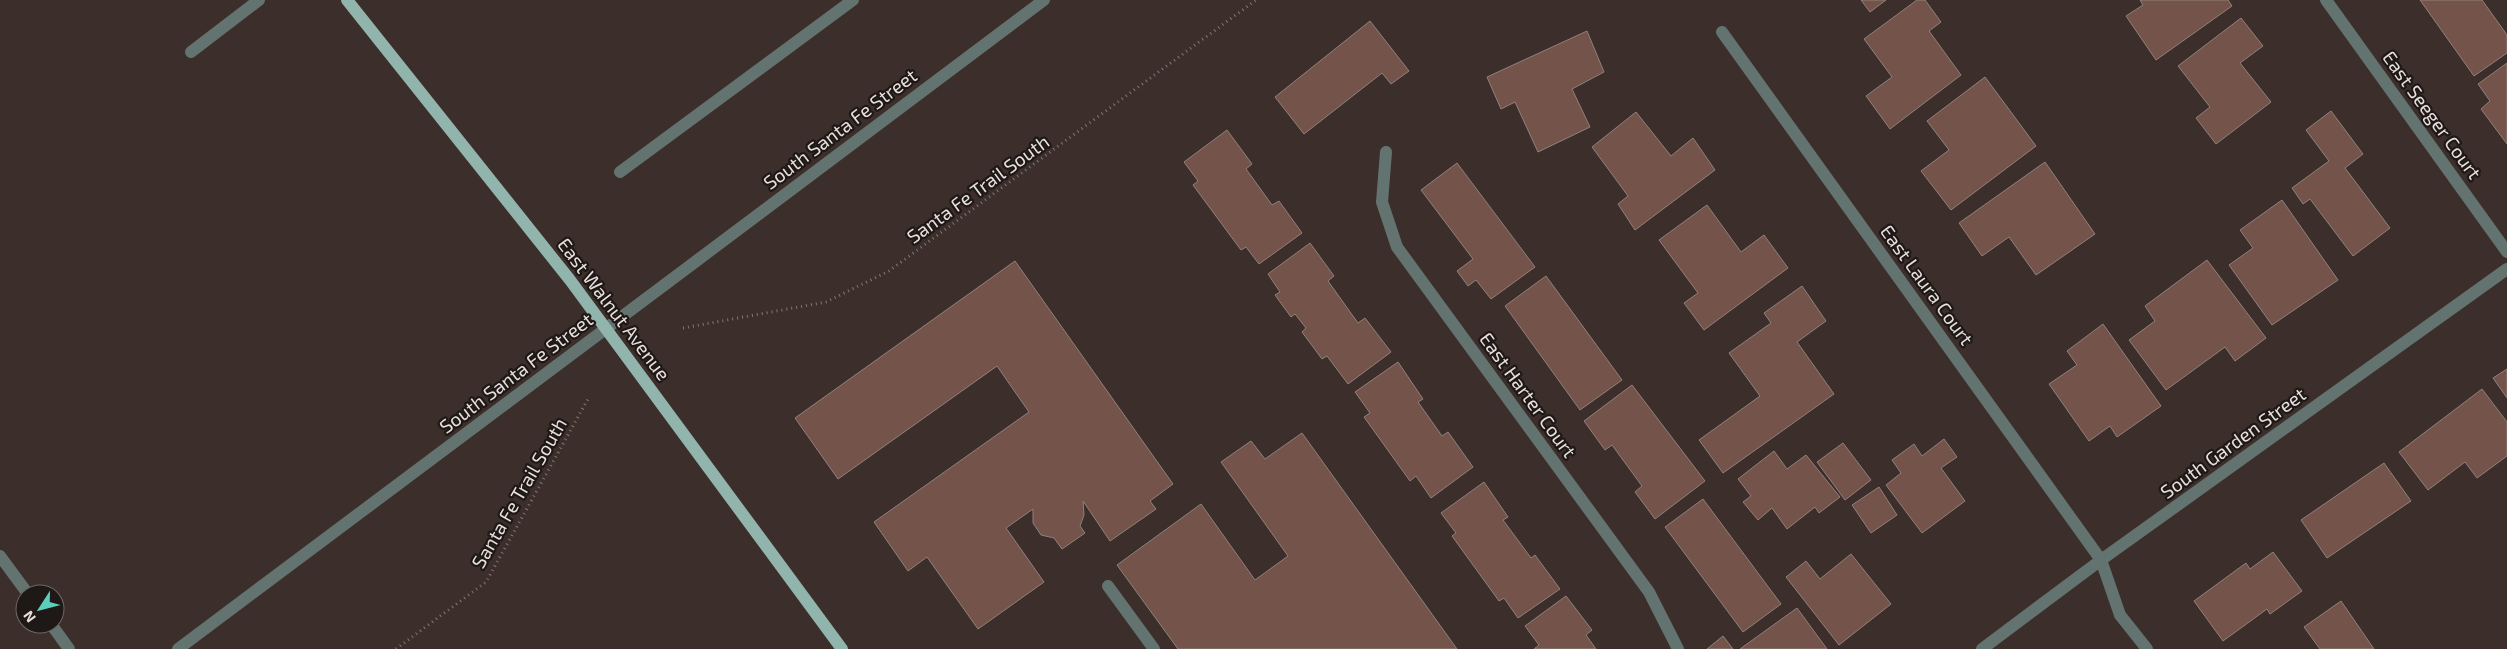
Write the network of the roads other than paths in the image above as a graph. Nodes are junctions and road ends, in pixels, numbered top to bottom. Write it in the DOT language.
graph roads {
  1 [pos="258,0"];
  2 [pos="347,0"];
  3 [pos="853,0"];
  4 [pos="1044,0"];
  5 [pos="2326,0"];
  6 [pos="1722,32"];
  7 [pos="191,52"];
  8 [pos="1386,152"];
  9 [pos="620,172"];
  10 [pos="2507,252"];
  11 [pos="2507,269"];
  12 [pos="606,329"];
  13 [pos="0,556"];
  14 [pos="2101,560"];
  15 [pos="21,584"];
  16 [pos="1108,586"];
  17 [pos="58,634"];
  18 [pos="69,649"];
  19 [pos="178,649"];
  20 [pos="842,649"];
  21 [pos="1154,649"];
  22 [pos="1678,649"];
  23 [pos="1982,649"];
  24 [pos="2146,649"];
  1 -- 7 [label="street"];
  2 -- 12 [label="main road, East Walnut Avenue"];
  3 -- 9 [label="street"];
  4 -- 12 [label="street, South Santa Fe Street"];
  5 -- 10 [label="street, East Seeger Court"];
  6 -- 14 [label="street, East Laura Court"];
  8 -- 22 [label="street, East Harter Court"];
  11 -- 14 [label="street, South Garden Street"];
  12 -- 19 [label="street, South Santa Fe Street"];
  12 -- 20 [label="main road, East Walnut Avenue"];
  13 -- 15 [label="street"];
  14 -- 23 [label="street, South Garden Street"];
  14 -- 24 [label="street, East Laura Court"];
  16 -- 21 [label="street"];
  17 -- 18 [label="street"];
}
